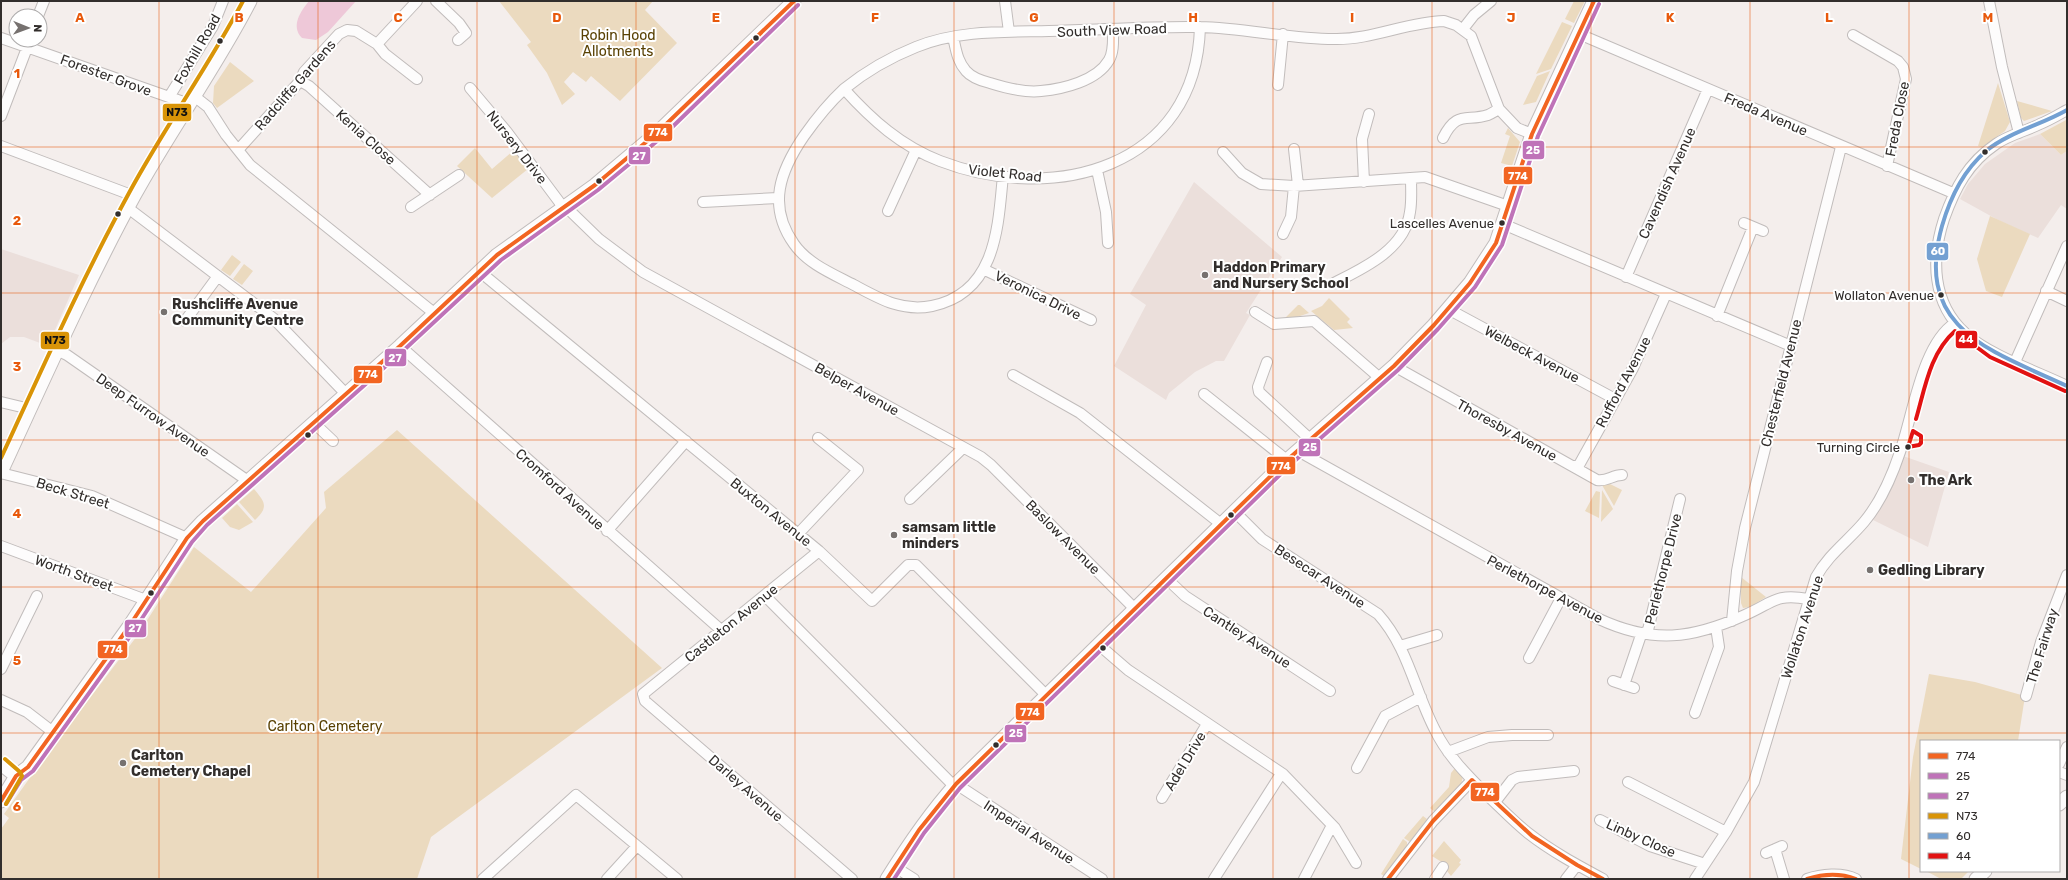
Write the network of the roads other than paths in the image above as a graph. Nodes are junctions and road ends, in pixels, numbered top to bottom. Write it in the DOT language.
graph roads {
  1 [pos="223,1"];
  2 [pos="250,1"];
  3 [pos="417,1"];
  4 [pos="436,1"];
  5 [pos="794,1"];
  6 [pos="1005,1"];
  7 [pos="1491,1"];
  8 [pos="1594,1"];
  9 [pos="1989,1"];
  10 [pos="1200,27"];
  11 [pos="1463,29"];
  12 [pos="1113,30"];
  13 [pos="1009,32"];
  14 [pos="1873,33"];
  15 [pos="1283,34"];
  16 [pos="1579,34"];
  17 [pos="1853,34"];
  18 [pos="953,37"];
  19 [pos="458,40"];
  20 [pos="1868,42"];
  21 [pos="377,44"];
  22 [pos="26,48"];
  23 [pos="41,48"];
  24 [pos="417,79"];
  25 [pos="300,81"];
  26 [pos="1278,85"];
  27 [pos="470,88"];
  28 [pos="844,89"];
  29 [pos="1708,89"];
  30 [pos="169,97"];
  31 [pos="192,100"];
  32 [pos="1499,109"];
  33 [pos="2067,110"];
  34 [pos="1369,114"];
  35 [pos="1,116"];
  36 [pos="2019,133"];
  37 [pos="1532,134"];
  38 [pos="1443,138"];
  39 [pos="1,146"];
  40 [pos="1841,147"];
  41 [pos="1294,149"];
  42 [pos="238,150"];
  43 [pos="916,150"];
  44 [pos="1223,152"];
  45 [pos="1887,166"];
  46 [pos="1097,170"];
  47 [pos="459,175"];
  48 [pos="1003,175"];
  49 [pos="1411,178"];
  50 [pos="1364,182"];
  51 [pos="1296,186"];
  52 [pos="1953,193"];
  53 [pos="430,195"];
  54 [pos="134,196"];
  55 [pos="778,198"];
  56 [pos="703,202"];
  57 [pos="1508,206"];
  58 [pos="411,207"];
  59 [pos="564,207"];
  60 [pos="128,208"];
  61 [pos="888,211"];
  62 [pos="1503,224"];
  63 [pos="1764,231"];
  64 [pos="1283,234"];
  65 [pos="1108,243"];
  66 [pos="2067,246"];
  67 [pos="985,270"];
  68 [pos="479,271"];
  69 [pos="218,276"];
  70 [pos="1626,277"];
  71 [pos="1332,284"];
  72 [pos="2046,291"];
  73 [pos="1666,294"];
  74 [pos="2067,301"];
  75 [pos="1448,309"];
  76 [pos="1255,312"];
  77 [pos="434,313"];
  78 [pos="1717,316"];
  79 [pos="185,320"];
  80 [pos="1091,320"];
  81 [pos="1955,323"];
  82 [pos="400,346"];
  83 [pos="1791,346"];
  84 [pos="56,350"];
  85 [pos="1267,362"];
  86 [pos="2015,362"];
  87 [pos="1394,366"];
  88 [pos="1013,375"];
  89 [pos="1381,378"];
  90 [pos="2067,386"];
  91 [pos="346,394"];
  92 [pos="1204,394"];
  93 [pos="1615,399"];
  94 [pos="1,402"];
  95 [pos="30,409"];
  96 [pos="314,422"];
  97 [pos="818,438"];
  98 [pos="1311,440"];
  99 [pos="333,441"];
  100 [pos="686,441"];
  101 [pos="963,448"];
  102 [pos="1298,451"];
  103 [pos="1286,461"];
  104 [pos="991,465"];
  105 [pos="1574,467"];
  106 [pos="1,472"];
  107 [pos="1622,475"];
  108 [pos="248,481"];
  109 [pos="910,499"];
  110 [pos="1680,500"];
  111 [pos="1235,512"];
  112 [pos="1221,524"];
  113 [pos="607,530"];
  114 [pos="798,534"];
  115 [pos="187,538"];
  116 [pos="1,546"];
  117 [pos="819,551"];
  118 [pos="2067,575"];
  119 [pos="1167,579"];
  120 [pos="37,596"];
  121 [pos="765,596"];
  122 [pos="1561,598"];
  123 [pos="146,600"];
  124 [pos="1808,600"];
  125 [pos="1135,609"];
  126 [pos="1732,621"];
  127 [pos="1716,627"];
  128 [pos="721,630"];
  129 [pos="1437,634"];
  130 [pos="1641,634"];
  131 [pos="1099,645"];
  132 [pos="1400,646"];
  133 [pos="1529,658"];
  134 [pos="1,669"];
  135 [pos="1613,681"];
  136 [pos="1624,685"];
  137 [pos="1634,688"];
  138 [pos="1330,691"];
  139 [pos="643,694"];
  140 [pos="1047,696"];
  141 [pos="1421,696"];
  142 [pos="2026,696"];
  143 [pos="1,700"];
  144 [pos="1695,713"];
  145 [pos="1207,724"];
  146 [pos="53,732"];
  147 [pos="1548,735"];
  148 [pos="2067,747"];
  149 [pos="1448,752"];
  150 [pos="2060,762"];
  151 [pos="1,764"];
  152 [pos="1358,768"];
  153 [pos="1574,771"];
  154 [pos="1283,774"];
  155 [pos="16,776"];
  156 [pos="1472,780"];
  157 [pos="1628,782"];
  158 [pos="955,785"];
  159 [pos="1162,798"];
  160 [pos="1,800"];
  161 [pos="1495,802"];
  162 [pos="1600,820"];
  163 [pos="1334,828"];
  164 [pos="1726,832"];
  165 [pos="637,846"];
  166 [pos="1774,849"];
  167 [pos="1356,863"];
  168 [pos="1705,864"];
  169 [pos="1577,865"];
  170 [pos="895,867"];
  171 [pos="1984,872"];
  172 [pos="483,879"];
  173 [pos="607,879"];
  174 [pos="677,879"];
  175 [pos="852,879"];
  176 [pos="887,879"];
  177 [pos="914,879"];
  178 [pos="1102,879"];
  179 [pos="1214,879"];
  180 [pos="1304,879"];
  181 [pos="1388,879"];
  182 [pos="1566,879"];
  183 [pos="1603,879"];
  184 [pos="1695,879"];
  185 [pos="1784,879"];
  186 [pos="1807,879"];
  187 [pos="1856,879"];
  188 [pos="1976,879"];
  1 -- 30 [label="street, Foxhill Road"];
  2 -- 31 [label="street"];
  3 -- 21 [label="street"];
  4 -- 19 [label="street"];
  5 -- 59 [label="street"];
  6 -- 13 [label="street"];
  7 -- 11 [label="street"];
  8 -- 16 [label="street"];
  9 -- 36 [label="street"];
  10 -- 12 [label="street, South View Road"];
  10 -- 15 [label="street, South View Road"];
  10 -- 46 [label="street, Violet Road"];
  11 -- 15 [label="street, South View Road"];
  11 -- 32 [label="street, South View Road"];
  12 -- 13 [label="street, South View Road"];
  12 -- 18 [label="street"];
  13 -- 18 [label="street, South View Road"];
  14 -- 20 [label="street"];
  15 -- 26 [label="street"];
  16 -- 29 [label="street, Freda Avenue"];
  16 -- 37 [label="street"];
  17 -- 20 [label="street, Freda Close"];
  18 -- 28 [label="street, South View Road"];
  20 -- 45 [label="street, Freda Close"];
  21 -- 24 [label="street, Radcliffe Gardens"];
  21 -- 25 [label="street, Radcliffe Gardens"];
  22 -- 35 [label="street"];
  23 -- 30 [label="street, Forester Grove"];
  25 -- 42 [label="street, Radcliffe Gardens"];
  25 -- 53 [label="street, Kenia Close"];
  27 -- 59 [label="street, Nursery Drive"];
  28 -- 43 [label="street, Violet Road"];
  28 -- 55 [label="street, South View Road"];
  29 -- 40 [label="street, Freda Avenue"];
  29 -- 70 [label="street, Cavendish Avenue"];
  30 -- 31 [label="street, Forester Grove"];
  31 -- 42 [label="street"];
  31 -- 54 [label="street"];
  32 -- 37 [label="street, South View Road"];
  32 -- 38 [label="street"];
  33 -- 36 [label="street"];
  34 -- 50 [label="street"];
  36 -- 52 [label="street"];
  37 -- 57 [label="street"];
  39 -- 54 [label="street"];
  40 -- 45 [label="street, Freda Avenue"];
  40 -- 83 [label="street, Chesterfield Avenue"];
  41 -- 51 [label="street"];
  42 -- 77 [label="street"];
  43 -- 48 [label="street, Violet Road"];
  43 -- 61 [label="street"];
  44 -- 51 [label="street"];
  45 -- 52 [label="street, Freda Avenue"];
  46 -- 48 [label="street, Violet Road"];
  46 -- 65 [label="street"];
  47 -- 53 [label="street"];
  48 -- 67 [label="street, South View Road"];
  49 -- 50 [label="street"];
  49 -- 57 [label="street"];
  49 -- 71 [label="street"];
  50 -- 51 [label="street"];
  51 -- 64 [label="street"];
  52 -- 81 [label="street"];
  53 -- 58 [label="street"];
  54 -- 60 [label="street"];
  55 -- 56 [label="street"];
  55 -- 67 [label="street, South View Road"];
  57 -- 62 [label="street"];
  59 -- 68 [label="street"];
  59 -- 101 [label="street, Belper Avenue"];
  60 -- 69 [label="street"];
  60 -- 84 [label="street"];
  62 -- 70 [label="street"];
  62 -- 75 [label="street"];
  63 -- 78 [label="street"];
  66 -- 72 [label="street"];
  67 -- 80 [label="street, Veronica Drive"];
  68 -- 77 [label="street"];
  68 -- 100 [label="street, Buxton Avenue"];
  69 -- 79 [label="street"];
  69 -- 91 [label="street"];
  70 -- 73 [label="street"];
  72 -- 74 [label="street"];
  72 -- 86 [label="street"];
  73 -- 78 [label="street"];
  73 -- 93 [label="street, Rufford Avenue"];
  75 -- 87 [label="street"];
  75 -- 93 [label="street, Welbeck Avenue"];
  76 -- 89 [label="street"];
  77 -- 82 [label="street"];
  78 -- 83 [label="street"];
  81 -- 86 [label="street"];
  81 -- 124 [label="street, Wollaton Avenue"];
  82 -- 91 [label="street"];
  82 -- 113 [label="street, Cromford Avenue"];
  83 -- 126 [label="street, Chesterfield Avenue"];
  84 -- 95 [label="street"];
  84 -- 108 [label="street, Deep Furrow Avenue"];
  85 -- 98 [label="street"];
  86 -- 90 [label="street"];
  87 -- 89 [label="street"];
  87 -- 105 [label="street, Thoresby Avenue"];
  88 -- 112 [label="street"];
  89 -- 98 [label="street"];
  91 -- 96 [label="street"];
  92 -- 103 [label="street"];
  93 -- 105 [label="street, Rufford Avenue"];
  94 -- 95 [label="street"];
  95 -- 106 [label="street"];
  96 -- 99 [label="street"];
  96 -- 108 [label="street"];
  97 -- 114 [label="street"];
  98 -- 102 [label="street"];
  100 -- 113 [label="street"];
  100 -- 114 [label="street, Buxton Avenue"];
  101 -- 104 [label="street, Belper Avenue"];
  101 -- 109 [label="street"];
  102 -- 103 [label="street"];
  102 -- 122 [label="street, Perlethorpe Avenue"];
  103 -- 111 [label="street"];
  104 -- 125 [label="street, Baslow Avenue"];
  105 -- 107 [label="street, Thoresby Avenue"];
  106 -- 115 [label="street, Beck Street"];
  108 -- 115 [label="street"];
  110 -- 130 [label="street, Perlethorpe Drive"];
  111 -- 112 [label="street"];
  111 -- 132 [label="street, Besecar Avenue"];
  112 -- 119 [label="street"];
  113 -- 128 [label="street, Cromford Avenue"];
  114 -- 117 [label="street, Buxton Avenue"];
  115 -- 123 [label="street"];
  116 -- 123 [label="street, Worth Street"];
  117 -- 121 [label="street, Castleton Avenue"];
  117 -- 140 [label="street, Buxton Avenue"];
  118 -- 142 [label="street, The Fairway"];
  119 -- 125 [label="street"];
  119 -- 138 [label="street, Cantley Avenue"];
  120 -- 134 [label="street"];
  121 -- 128 [label="street, Castleton Avenue"];
  121 -- 158 [label="street, Imperial Avenue"];
  122 -- 130 [label="street, Perlethorpe Avenue"];
  122 -- 133 [label="street"];
  123 -- 146 [label="street"];
  124 -- 126 [label="street, Perlethorpe Avenue"];
  124 -- 164 [label="street, Wollaton Avenue"];
  125 -- 131 [label="street"];
  126 -- 127 [label="street, Perlethorpe Avenue"];
  127 -- 130 [label="street, Perlethorpe Avenue"];
  127 -- 144 [label="street"];
  128 -- 139 [label="street, Castleton Avenue"];
  129 -- 132 [label="street"];
  130 -- 136 [label="street, Perlethorpe Drive"];
  131 -- 140 [label="street"];
  131 -- 145 [label="street"];
  132 -- 141 [label="street, Besecar Avenue"];
  135 -- 136 [label="street"];
  136 -- 137 [label="street"];
  139 -- 175 [label="street, Darley Avenue"];
  140 -- 158 [label="street"];
  141 -- 149 [label="street, Besecar Avenue"];
  141 -- 152 [label="street"];
  143 -- 146 [label="street"];
  145 -- 154 [label="street"];
  145 -- 159 [label="street, Adel Drive"];
  146 -- 155 [label="street"];
  147 -- 149 [label="street"];
  148 -- 150 [label="street"];
  149 -- 156 [label="street, Besecar Avenue"];
  151 -- 155 [label="street"];
  153 -- 161 [label="street"];
  154 -- 163 [label="street"];
  154 -- 179 [label="street"];
  155 -- 160 [label="street"];
  156 -- 161 [label="street, Besecar Avenue"];
  156 -- 181 [label="street"];
  157 -- 164 [label="street"];
  158 -- 170 [label="street"];
  158 -- 178 [label="street, Imperial Avenue"];
  161 -- 169 [label="street, Besecar Avenue"];
  162 -- 168 [label="street, Linby Close"];
  163 -- 167 [label="street"];
  163 -- 180 [label="street"];
  164 -- 168 [label="street, Wollaton Avenue"];
  165 -- 172 [label="street"];
  165 -- 173 [label="street"];
  165 -- 174 [label="street"];
  166 -- 185 [label="street"];
  168 -- 184 [label="street, Wollaton Avenue"];
  169 -- 182 [label="street"];
  169 -- 183 [label="street, Besecar Avenue"];
  170 -- 176 [label="street"];
  170 -- 177 [label="street"];
  171 -- 188 [label="street"];
  186 -- 187 [label="street"];
}
